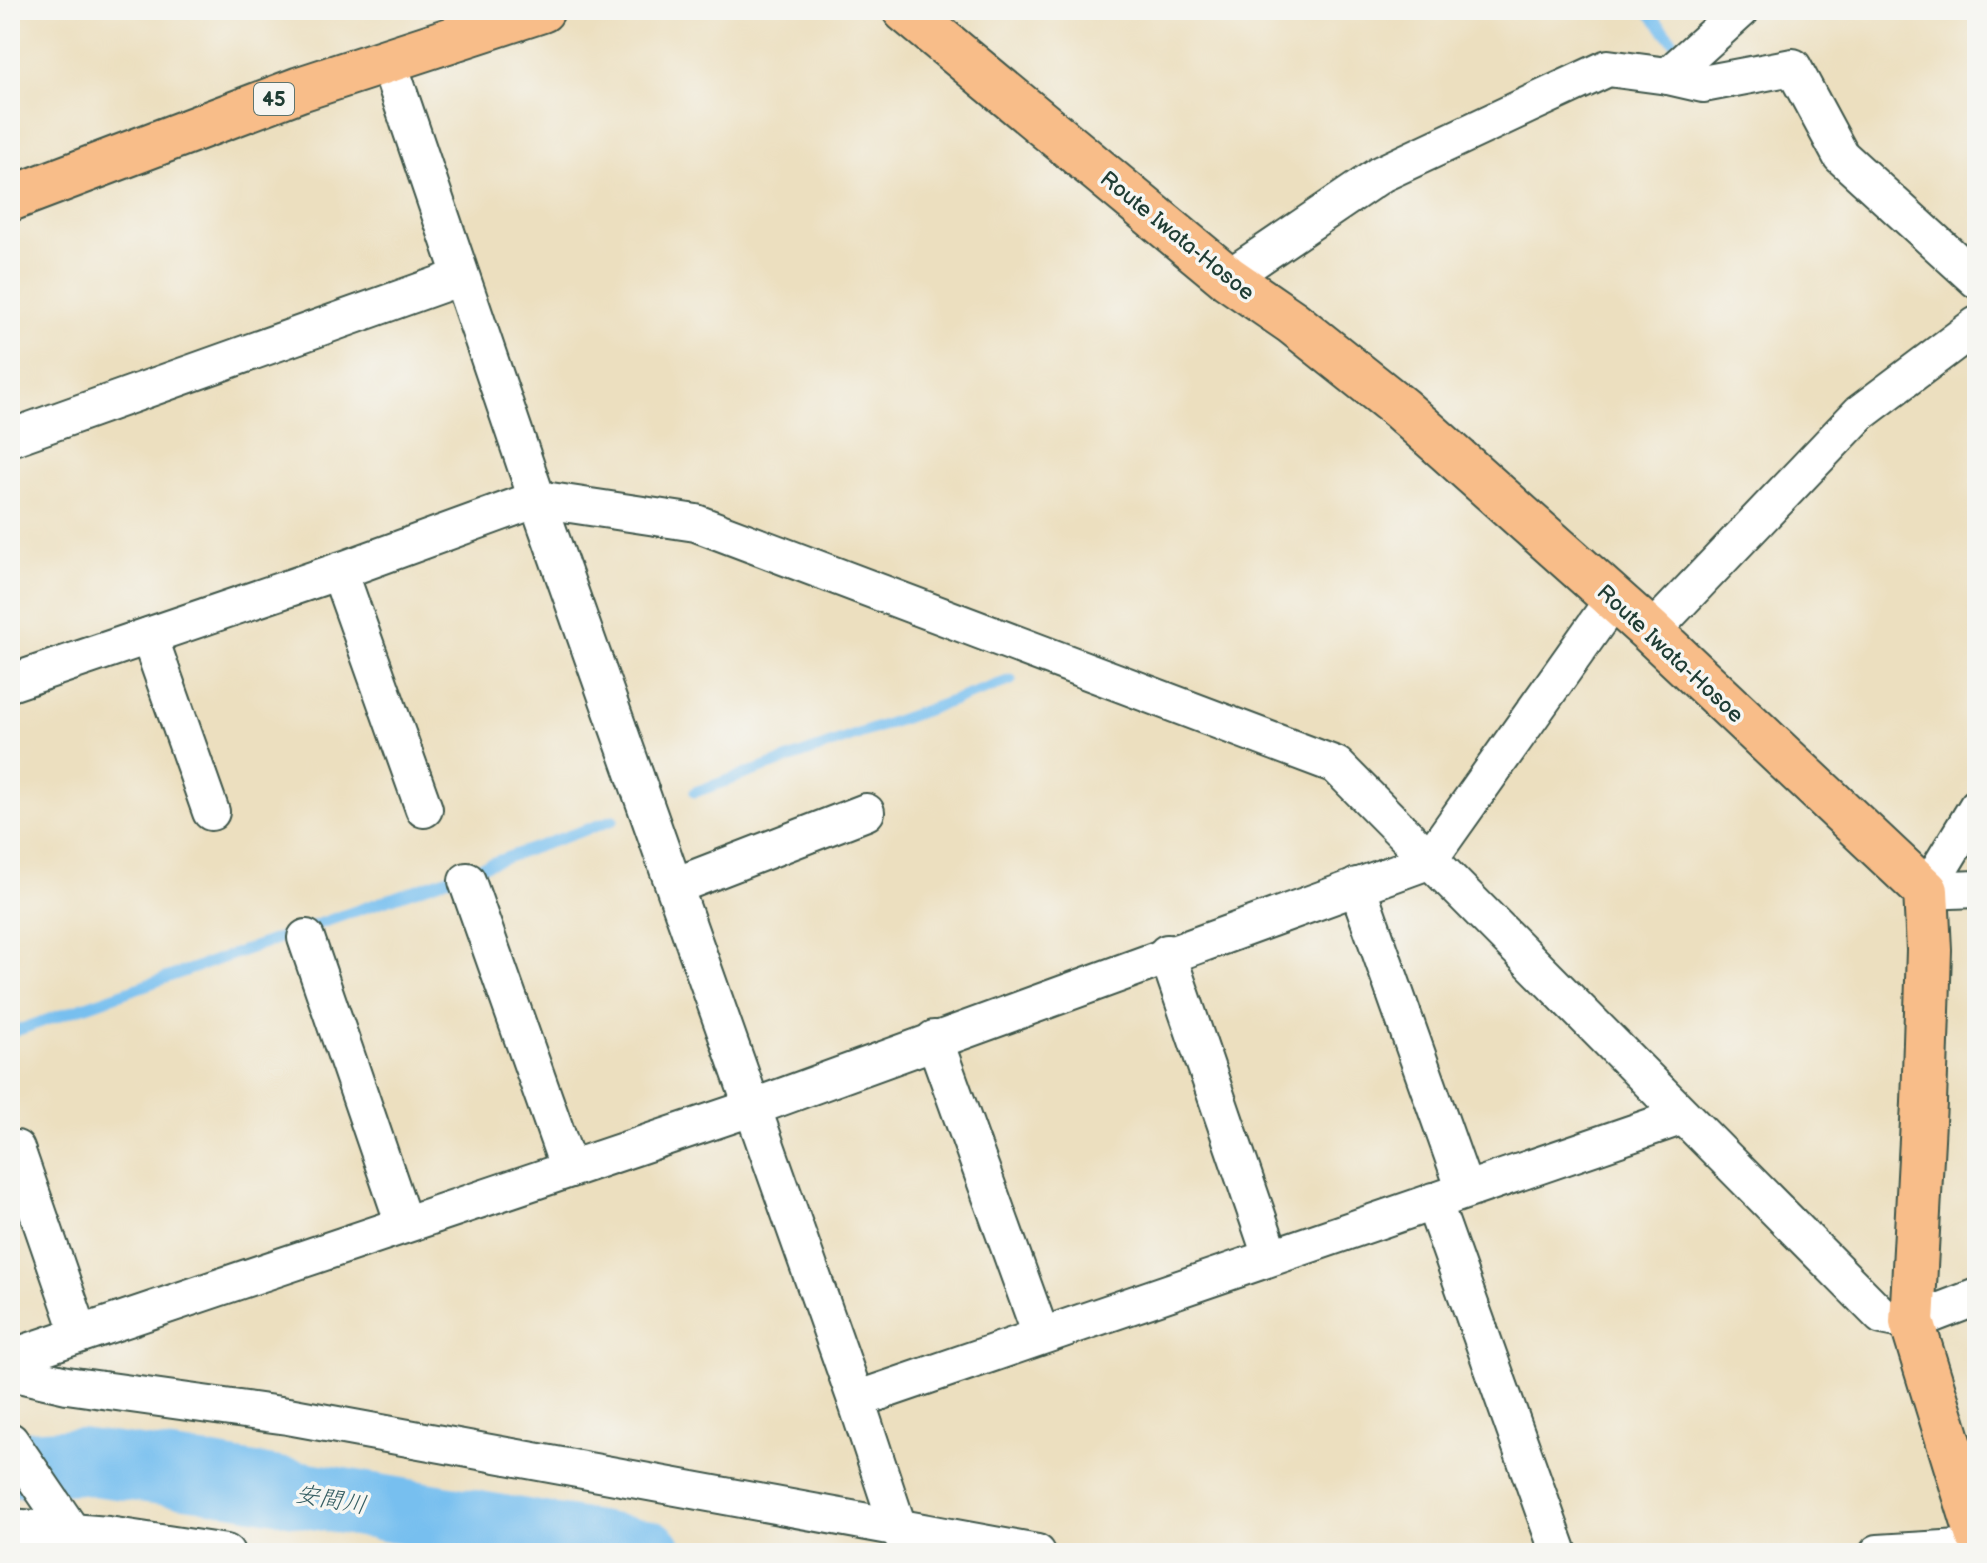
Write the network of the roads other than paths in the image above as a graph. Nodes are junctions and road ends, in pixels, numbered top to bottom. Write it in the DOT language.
graph roads {
  1 [pos="542,10"];
  2 [pos="905,10"];
  3 [pos="1741,10"];
  4 [pos="388,61"];
  5 [pos="1668,76"];
  6 [pos="10,199"];
  7 [pos="461,277"];
  8 [pos="1228,278"];
  9 [pos="1977,280"];
  10 [pos="1977,325"];
  11 [pos="10,438"];
  12 [pos="537,499"];
  13 [pos="339,571"];
  14 [pos="1613,600"];
  15 [pos="1651,632"];
  16 [pos="149,636"];
  17 [pos="10,683"];
  18 [pos="1977,807"];
  19 [pos="424,809"];
  20 [pos="211,812"];
  21 [pos="866,812"];
  22 [pos="1428,861"];
  23 [pos="467,881"];
  24 [pos="675,886"];
  25 [pos="1357,886"];
  26 [pos="1977,889"];
  27 [pos="1926,891"];
  28 [pos="306,938"];
  29 [pos="1167,953"];
  30 [pos="934,1039"];
  31 [pos="754,1107"];
  32 [pos="1683,1116"];
  33 [pos="16,1149"];
  34 [pos="569,1169"];
  35 [pos="1449,1195"];
  36 [pos="404,1224"];
  37 [pos="1271,1256"];
  38 [pos="1977,1297"];
  39 [pos="1912,1322"];
  40 [pos="80,1334"];
  41 [pos="1041,1335"];
  42 [pos="10,1358"];
  43 [pos="10,1372"];
  44 [pos="856,1400"];
  45 [pos="10,1441"];
  46 [pos="10,1527"];
  47 [pos="73,1533"];
  48 [pos="1977,1533"];
  49 [pos="905,1544"];
  50 [pos="1977,1547"];
  51 [pos="226,1553"];
  52 [pos="1037,1553"];
  53 [pos="1559,1553"];
  54 [pos="1878,1553"];
  1 -- 4 [label="main road, 45"];
  2 -- 8 [label="main road, Route Iwata-Hosoe"];
  3 -- 5 [label="street"];
  4 -- 6 [label="main road, 45"];
  4 -- 7 [label="street"];
  5 -- 8 [label="street"];
  5 -- 9 [label="street"];
  7 -- 11 [label="street"];
  7 -- 12 [label="street"];
  8 -- 14 [label="main road, Route Iwata-Hosoe"];
  10 -- 15 [label="street"];
  12 -- 13 [label="street"];
  12 -- 22 [label="street"];
  12 -- 24 [label="street"];
  13 -- 16 [label="street"];
  13 -- 19 [label="street"];
  14 -- 15 [label="main road, Route Iwata-Hosoe"];
  14 -- 22 [label="street"];
  15 -- 27 [label="main road, Route Iwata-Hosoe"];
  16 -- 17 [label="street"];
  16 -- 20 [label="street"];
  18 -- 27 [label="street"];
  21 -- 24 [label="street"];
  22 -- 25 [label="street"];
  22 -- 32 [label="street"];
  23 -- 34 [label="street"];
  24 -- 31 [label="street"];
  25 -- 29 [label="street"];
  25 -- 35 [label="street"];
  26 -- 27 [label="street"];
  27 -- 39 [label="main road"];
  28 -- 36 [label="street"];
  29 -- 30 [label="street"];
  29 -- 37 [label="street"];
  30 -- 31 [label="street"];
  30 -- 41 [label="street"];
  31 -- 34 [label="street"];
  31 -- 44 [label="street"];
  32 -- 35 [label="street"];
  32 -- 39 [label="street"];
  33 -- 40 [label="street"];
  34 -- 36 [label="street"];
  35 -- 37 [label="street"];
  35 -- 53 [label="street"];
  36 -- 40 [label="street"];
  37 -- 41 [label="street"];
  38 -- 39 [label="street"];
  39 -- 48 [label="main road"];
  40 -- 42 [label="street"];
  41 -- 44 [label="street"];
  43 -- 49 [label="street"];
  44 -- 49 [label="street"];
  45 -- 47 [label="street"];
  46 -- 47 [label="street"];
  47 -- 51 [label="street"];
  49 -- 52 [label="street"];
  50 -- 54 [label="street"];
}
